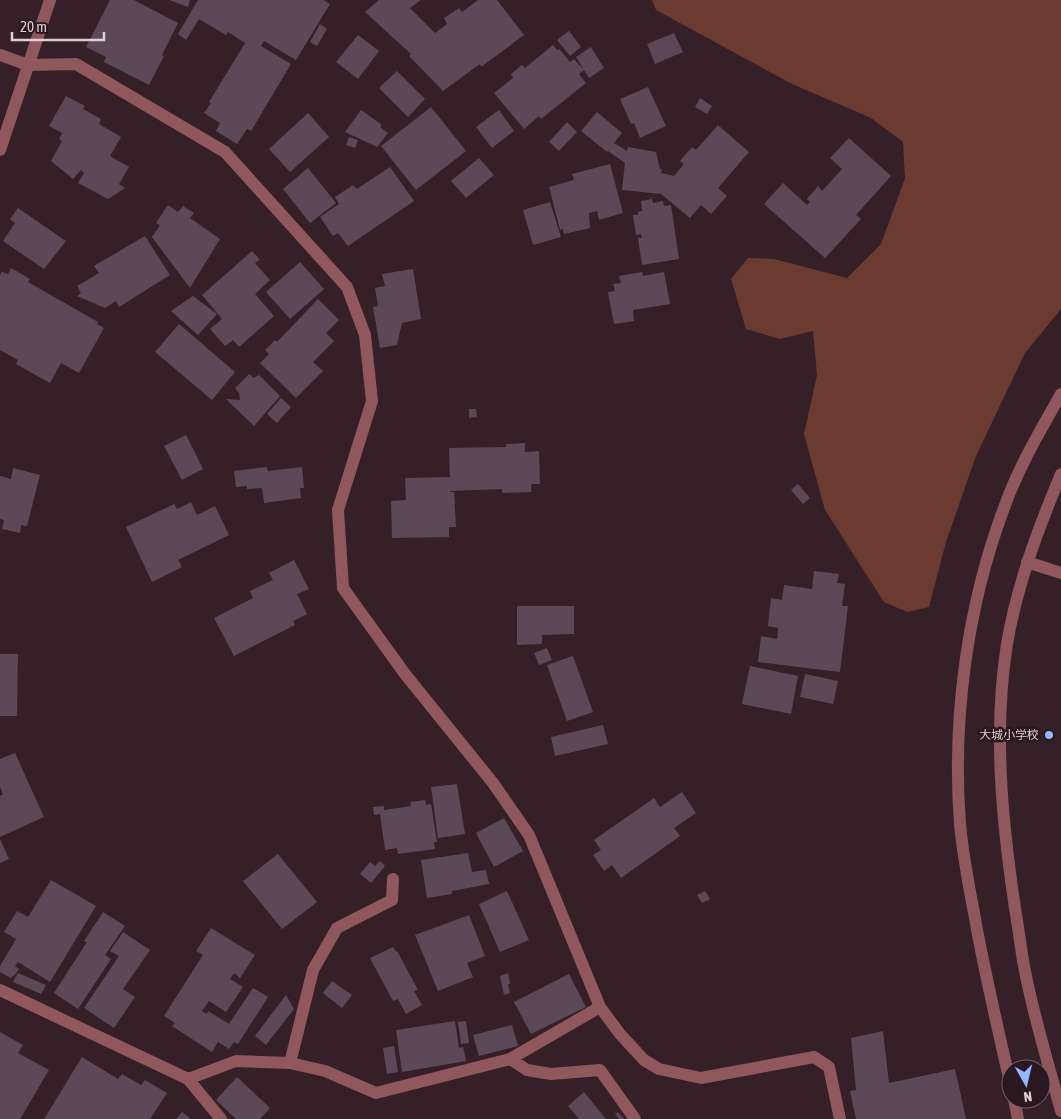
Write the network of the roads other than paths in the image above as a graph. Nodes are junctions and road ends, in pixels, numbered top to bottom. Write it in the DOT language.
graph roads {
  1 [pos="50,0"];
  2 [pos="0,55"];
  3 [pos="28,65"];
  4 [pos="0,150"];
  5 [pos="1061,394"];
  6 [pos="1061,474"];
  7 [pos="1027,562"];
  8 [pos="1061,572"];
  9 [pos="394,879"];
  10 [pos="0,990"];
  11 [pos="600,1007"];
  12 [pos="510,1059"];
  13 [pos="1005,1059"];
  14 [pos="290,1063"];
  15 [pos="188,1079"];
  16 [pos="1061,1112"];
  17 [pos="221,1119"];
  18 [pos="635,1119"];
  19 [pos="840,1119"];
  1 -- 3 [label="street"];
  2 -- 3 [label="street"];
  3 -- 4 [label="street"];
  3 -- 11 [label="street"];
  5 -- 13 [label="street"];
  6 -- 7 [label="street"];
  7 -- 8 [label="street"];
  7 -- 16 [label="street"];
  9 -- 14 [label="street"];
  10 -- 15 [label="street"];
  11 -- 12 [label="street"];
  11 -- 19 [label="street"];
  12 -- 14 [label="street"];
  12 -- 18 [label="street"];
  14 -- 15 [label="street"];
  15 -- 17 [label="street"];
}
